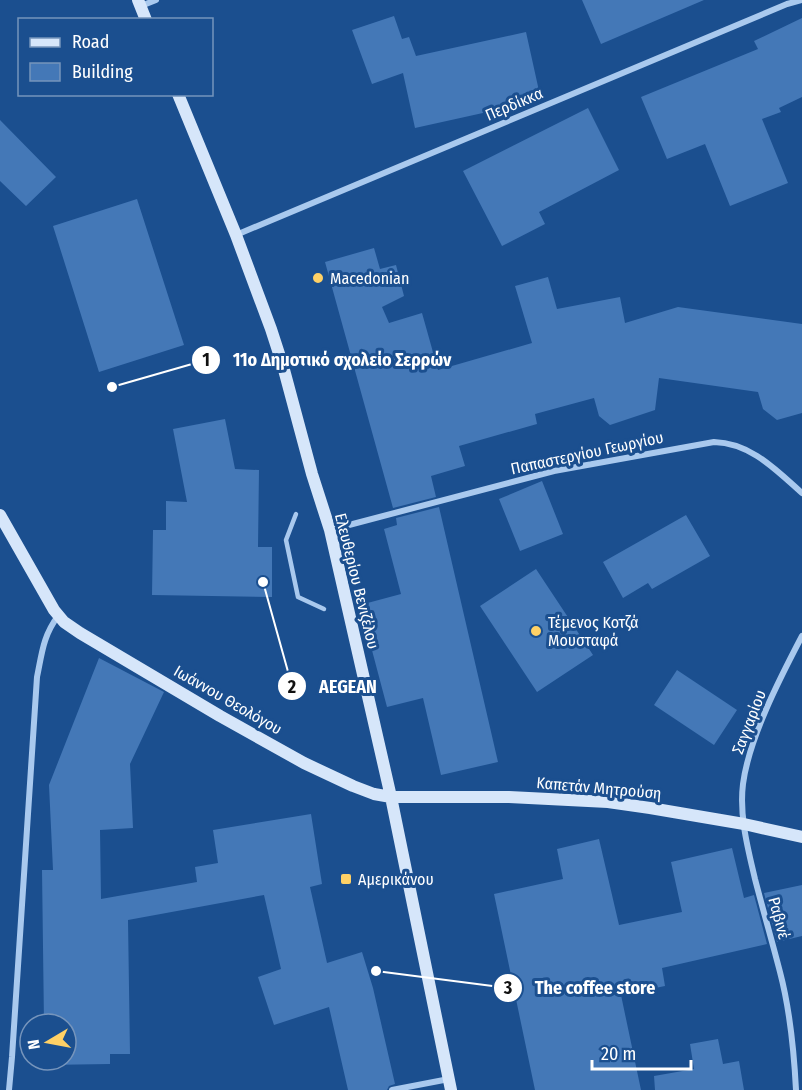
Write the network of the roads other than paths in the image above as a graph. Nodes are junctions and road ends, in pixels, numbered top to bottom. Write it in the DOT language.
graph roads {
  1 [pos="156,0"];
  2 [pos="802,0"];
  3 [pos="140,3"];
  4 [pos="145,18"];
  5 [pos="179,96"];
  6 [pos="236,235"];
  7 [pos="802,493"];
  8 [pos="296,514"];
  9 [pos="1,517"];
  10 [pos="330,530"];
  11 [pos="324,609"];
  12 [pos="58,616"];
  13 [pos="802,636"];
  14 [pos="391,797"];
  15 [pos="744,824"];
  16 [pos="802,837"];
  17 [pos="450,1084"];
  18 [pos="9,1090"];
  19 [pos="392,1090"];
  20 [pos="796,1090"];
  1 -- 3 [label="street"];
  2 -- 6 [label="street, Περδίκκα"];
  3 -- 4 [label="main road"];
  5 -- 6 [label="main road, Ελευθερίου Βενιζέλου"];
  6 -- 10 [label="main road, Ελευθερίου Βενιζέλου"];
  7 -- 10 [label="street, Παπαστεργίου Γεωργίου"];
  8 -- 11 [label="lane"];
  9 -- 12 [label="main road"];
  10 -- 14 [label="main road, Ελευθερίου Βενιζέλου"];
  12 -- 14 [label="main road, Ιωάννου Θεολόγου"];
  12 -- 18 [label="street"];
  13 -- 15 [label="street, Σαγγαρίου"];
  14 -- 15 [label="main road, Καπετάν Μητρούση"];
  14 -- 17 [label="main road, Ελευθερίου Βενιζέλου"];
  15 -- 16 [label="main road, Καπετάν Μητρούση"];
  15 -- 20 [label="street, Ραβινέ"];
  17 -- 19 [label="street"];
}
